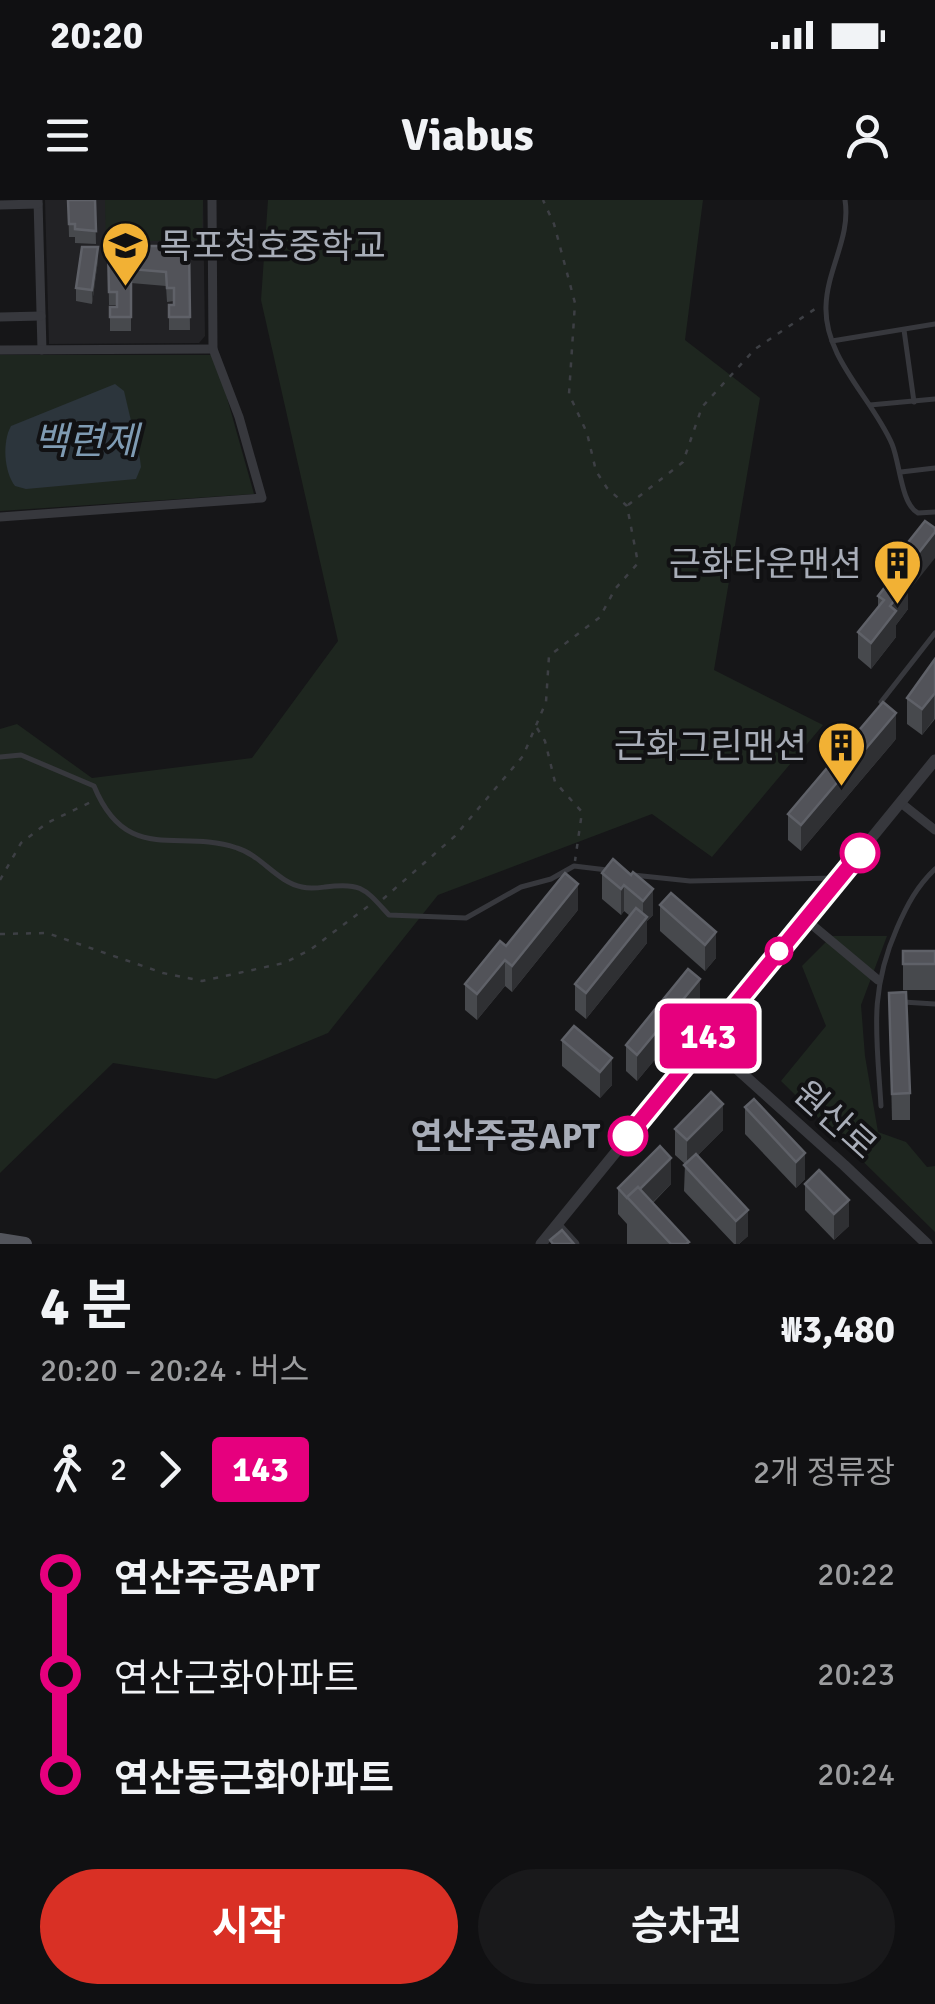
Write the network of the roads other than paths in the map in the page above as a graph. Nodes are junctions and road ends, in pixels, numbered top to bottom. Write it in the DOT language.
graph roads {
  1 [pos="212,200"];
  2 [pos="845,200"];
  3 [pos="38,202"];
  4 [pos="0,206"];
  5 [pos="41,316"];
  6 [pos="0,317"];
  7 [pos="935,324"];
  8 [pos="904,330"];
  9 [pos="832,341"];
  10 [pos="213,349"];
  11 [pos="0,350"];
  12 [pos="42,350"];
  13 [pos="935,399"];
  14 [pos="914,402"];
  15 [pos="870,405"];
  16 [pos="935,468"];
  17 [pos="901,472"];
  18 [pos="935,512"];
  19 [pos="0,517"];
  20 [pos="935,633"];
  21 [pos="880,702"];
  22 [pos="0,757"];
  23 [pos="935,760"];
  24 [pos="901,803"];
  25 [pos="935,830"];
  26 [pos="935,869"];
  27 [pos="611,870"];
  28 [pos="629,874"];
  29 [pos="839,878"];
  30 [pos="805,919"];
  31 [pos="878,980"];
  32 [pos="876,1000"];
  33 [pos="935,1004"];
  34 [pos="705,1040"];
  35 [pos="881,1106"];
  36 [pos="557,1224"];
  37 [pos="0,1240"];
  38 [pos="25,1244"];
  39 [pos="540,1244"];
  40 [pos="575,1244"];
  41 [pos="927,1244"];
  1 -- 10 [label="street"];
  2 -- 9 [label="lane"];
  3 -- 4 [label="street"];
  3 -- 5 [label="street"];
  5 -- 6 [label="street"];
  5 -- 12 [label="street"];
  7 -- 8 [label="lane"];
  8 -- 9 [label="lane"];
  8 -- 14 [label="lane"];
  9 -- 15 [label="lane"];
  10 -- 12 [label="street"];
  10 -- 19 [label="street"];
  11 -- 12 [label="street"];
  13 -- 14 [label="lane"];
  14 -- 15 [label="lane"];
  15 -- 17 [label="lane"];
  16 -- 17 [label="lane"];
  17 -- 18 [label="lane"];
  20 -- 21 [label="lane"];
  22 -- 27 [label="lane"];
  23 -- 24 [label="street"];
  24 -- 25 [label="street"];
  24 -- 29 [label="street"];
  26 -- 31 [label="lane"];
  28 -- 29 [label="lane"];
  29 -- 30 [label="street"];
  30 -- 31 [label="street"];
  30 -- 34 [label="street"];
  31 -- 32 [label="lane"];
  32 -- 33 [label="lane"];
  32 -- 35 [label="lane"];
  34 -- 36 [label="street"];
  34 -- 41 [label="street, 원산로"];
  36 -- 39 [label="street"];
  36 -- 40 [label="street"];
  37 -- 38 [label="main road"];
}
